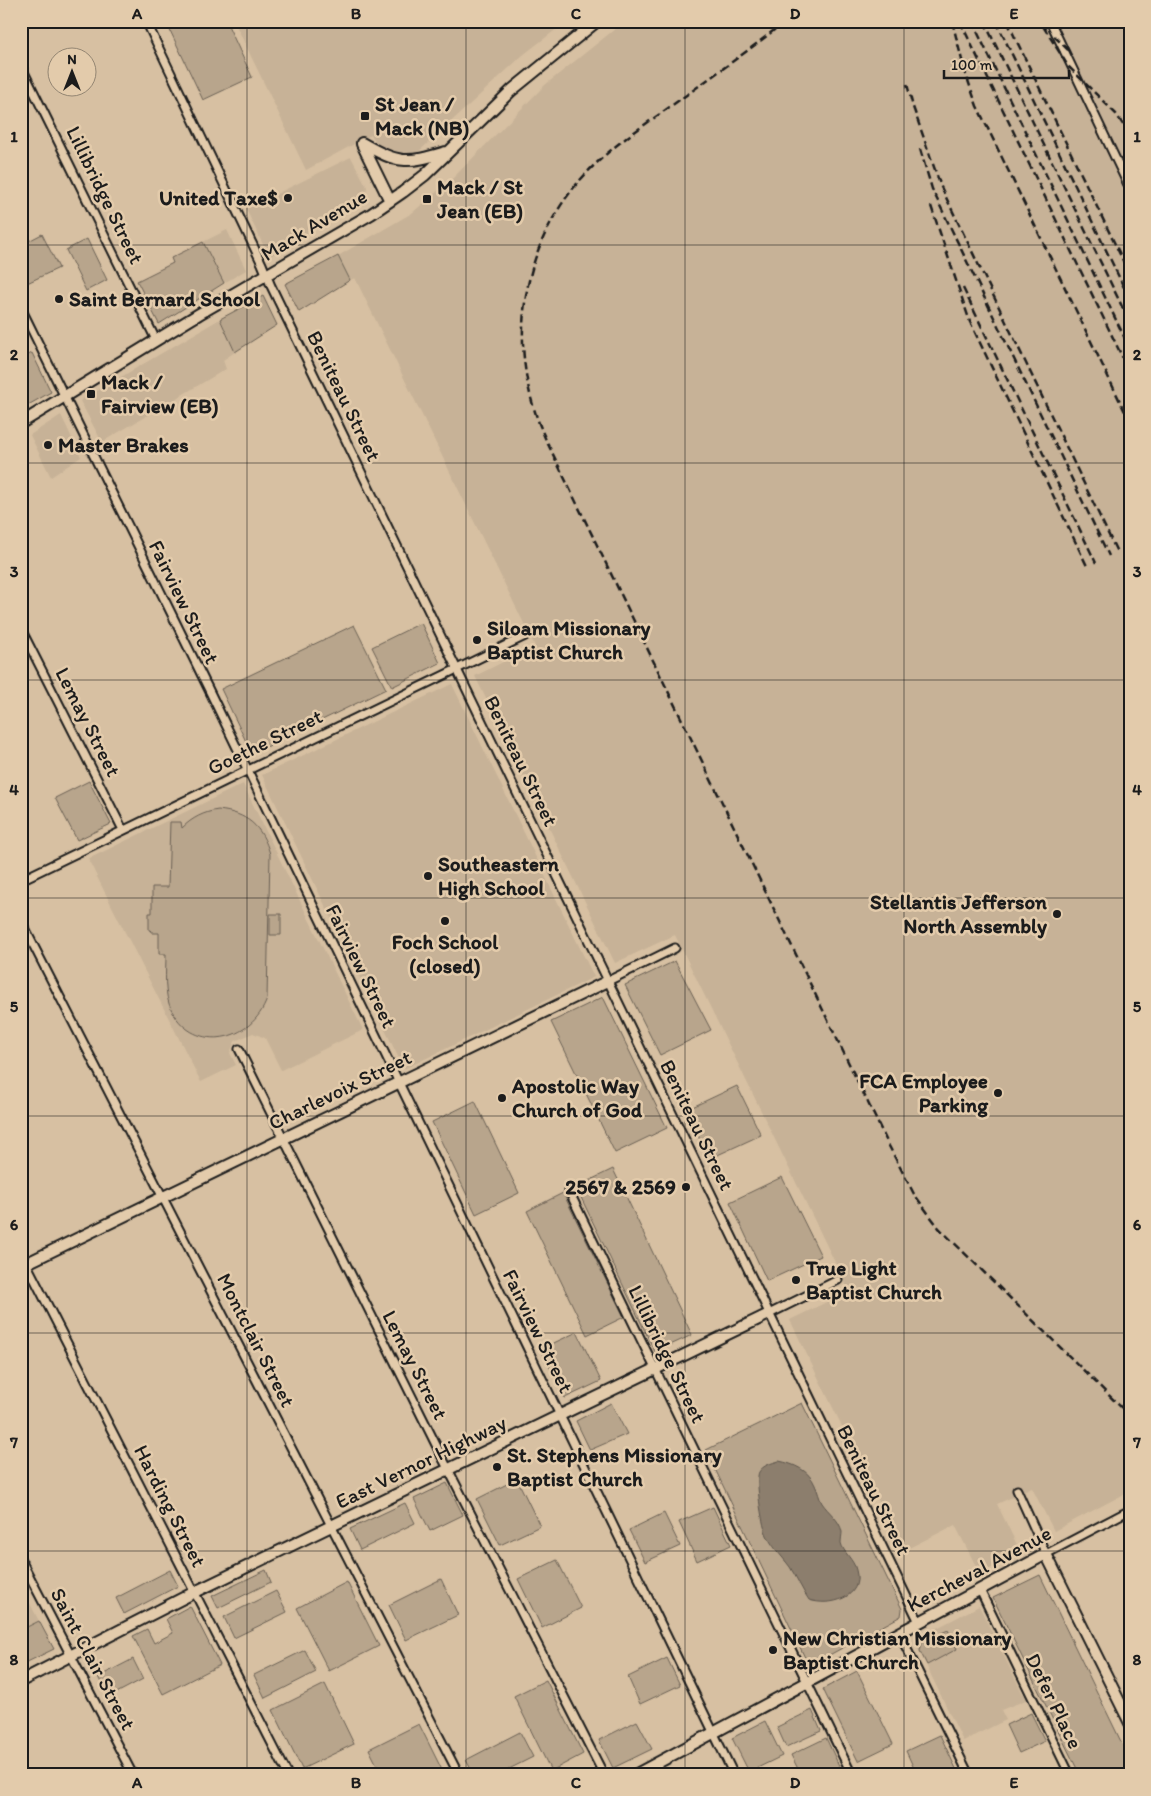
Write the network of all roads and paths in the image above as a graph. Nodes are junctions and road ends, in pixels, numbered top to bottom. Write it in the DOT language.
graph roads {
  1 [pos="146,21"];
  2 [pos="597,21"];
  3 [pos="1050,21"];
  4 [pos="21,66"];
  5 [pos="450,151"];
  6 [pos="1130,189"];
  7 [pos="390,201"];
  8 [pos="267,275"];
  9 [pos="21,308"];
  10 [pos="156,340"];
  11 [pos="65,396"];
  12 [pos="21,424"];
  13 [pos="21,629"];
  14 [pos="525,636"];
  15 [pos="457,669"];
  16 [pos="247,770"];
  17 [pos="123,830"];
  18 [pos="21,880"];
  19 [pos="21,921"];
  20 [pos="676,948"];
  21 [pos="608,981"];
  22 [pos="239,1050"];
  23 [pos="398,1082"];
  24 [pos="283,1138"];
  25 [pos="570,1191"];
  26 [pos="163,1197"];
  27 [pos="21,1253"];
  28 [pos="24,1265"];
  29 [pos="838,1280"];
  30 [pos="769,1314"];
  31 [pos="655,1369"];
  32 [pos="560,1416"];
  33 [pos="450,1469"];
  34 [pos="1017,1490"];
  35 [pos="1130,1510"];
  36 [pos="331,1526"];
  37 [pos="1046,1554"];
  38 [pos="21,1560"];
  39 [pos="980,1590"];
  40 [pos="195,1592"];
  41 [pos="919,1622"];
  42 [pos="899,1633"];
  43 [pos="71,1655"];
  44 [pos="21,1681"];
  45 [pos="808,1682"];
  46 [pos="1130,1723"];
  47 [pos="714,1733"];
  48 [pos="133,1775"];
  49 [pos="288,1775"];
  50 [pos="459,1775"];
  51 [pos="604,1775"];
  52 [pos="635,1775"];
  53 [pos="734,1775"];
  54 [pos="852,1775"];
  55 [pos="969,1775"];
  56 [pos="1070,1775"];
  1 -- 8 [label="street, Beniteau Street"];
  2 -- 5 [label="street, Mack Avenue"];
  3 -- 6 [label="street"];
  4 -- 10 [label="street, Lillibridge Street"];
  5 -- 7 [label="street, Mack Avenue"];
  5 -- 7 [label="street"];
  7 -- 8 [label="street, Mack Avenue"];
  8 -- 10 [label="street, Mack Avenue"];
  8 -- 15 [label="street, Beniteau Street"];
  9 -- 11 [label="street, Fairview Street"];
  10 -- 11 [label="street, Mack Avenue"];
  11 -- 12 [label="street, Mack Avenue"];
  11 -- 16 [label="street, Fairview Street"];
  13 -- 17 [label="street, Lemay Street"];
  14 -- 15 [label="street, Goethe Street"];
  15 -- 16 [label="street, Goethe Street"];
  15 -- 21 [label="street, Beniteau Street"];
  16 -- 17 [label="street, Goethe Street"];
  16 -- 23 [label="street, Fairview Street"];
  17 -- 18 [label="street, Goethe Street"];
  19 -- 26 [label="street, Montclair Street"];
  20 -- 21 [label="street, Charlevoix Street"];
  21 -- 23 [label="street, Charlevoix Street"];
  21 -- 30 [label="street, Beniteau Street"];
  22 -- 24 [label="street, Lemay Street"];
  23 -- 24 [label="street, Charlevoix Street"];
  23 -- 32 [label="street, Fairview Street"];
  24 -- 26 [label="street, Charlevoix Street"];
  24 -- 33 [label="street, Lemay Street"];
  25 -- 31 [label="street, Lillibridge Street"];
  26 -- 28 [label="street, Charlevoix Street"];
  26 -- 36 [label="street, Montclair Street"];
  27 -- 28 [label="street, Harding Street"];
  28 -- 40 [label="street, Harding Street"];
  29 -- 30 [label="street, East Vernor Highway"];
  30 -- 31 [label="street, East Vernor Highway"];
  30 -- 41 [label="street, Beniteau Street"];
  31 -- 32 [label="street, East Vernor Highway"];
  31 -- 45 [label="street, Lillibridge Street"];
  32 -- 33 [label="street, East Vernor Highway"];
  32 -- 47 [label="street, Fairview Street"];
  33 -- 36 [label="street, East Vernor Highway"];
  33 -- 51 [label="street, Lemay Street"];
  34 -- 37 [label="street"];
  35 -- 37 [label="street, Kercheval Avenue"];
  36 -- 40 [label="street, East Vernor Highway"];
  36 -- 50 [label="street, Montclair Street"];
  37 -- 39 [label="street, Kercheval Avenue"];
  37 -- 46 [label="street"];
  38 -- 43 [label="street, Saint Clair Street"];
  39 -- 41 [label="street, Kercheval Avenue"];
  39 -- 56 [label="street, Defer Place"];
  40 -- 43 [label="street, East Vernor Highway"];
  40 -- 49 [label="street, Harding Street"];
  41 -- 42 [label="street, Kercheval Avenue"];
  42 -- 45 [label="street, Kercheval Avenue"];
  42 -- 55 [label="street"];
  43 -- 44 [label="street, East Vernor Highway"];
  43 -- 48 [label="street, Saint Clair Street"];
  45 -- 47 [label="street, Kercheval Avenue"];
  45 -- 54 [label="street, Lillibridge Street"];
  47 -- 52 [label="street, Kercheval Avenue"];
  47 -- 53 [label="street, Fairview Street"];
}
